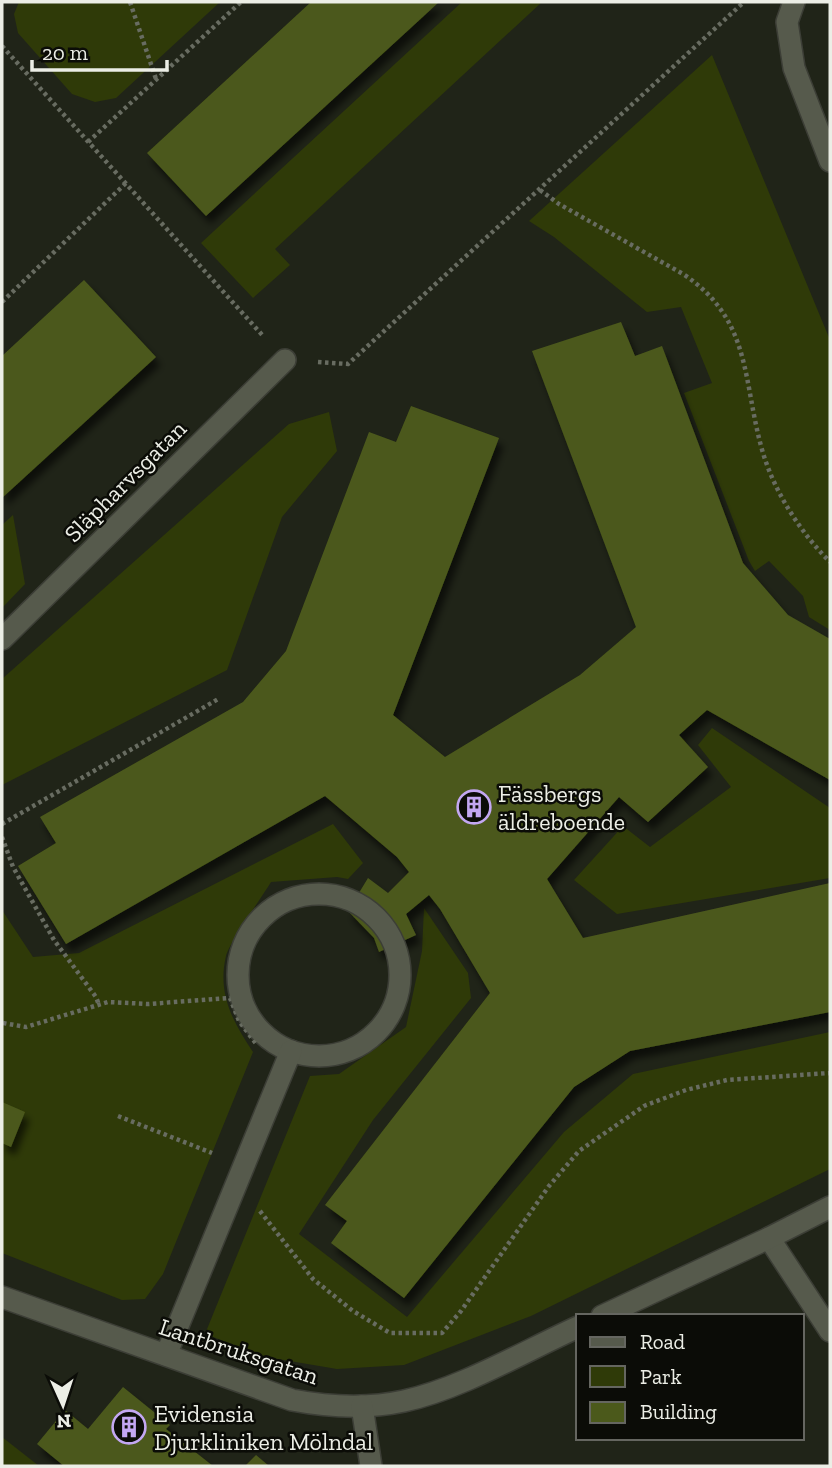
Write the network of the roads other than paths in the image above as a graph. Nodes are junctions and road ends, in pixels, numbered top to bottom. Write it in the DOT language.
graph roads {
  1 [pos="794,2"];
  2 [pos="830,161"];
  3 [pos="285,360"];
  4 [pos="2,639"];
  5 [pos="291,1051"];
  6 [pos="830,1207"];
  7 [pos="769,1238"];
  8 [pos="2,1297"];
  9 [pos="606,1314"];
  10 [pos="576,1328"];
  11 [pos="830,1331"];
  12 [pos="166,1355"];
  13 [pos="362,1406"];
  14 [pos="371,1466"];
  1 -- 2 [label="street"];
  3 -- 4 [label="street, Släpharvsgatan"];
  5 -- 5 [label="street"];
  5 -- 12 [label="street"];
  6 -- 7 [label="street"];
  7 -- 9 [label="street"];
  7 -- 11 [label="street"];
  8 -- 12 [label="street, Lantbruksgatan"];
  10 -- 13 [label="street, Lantbruksgatan"];
  12 -- 13 [label="street, Lantbruksgatan"];
  13 -- 14 [label="street"];
}
